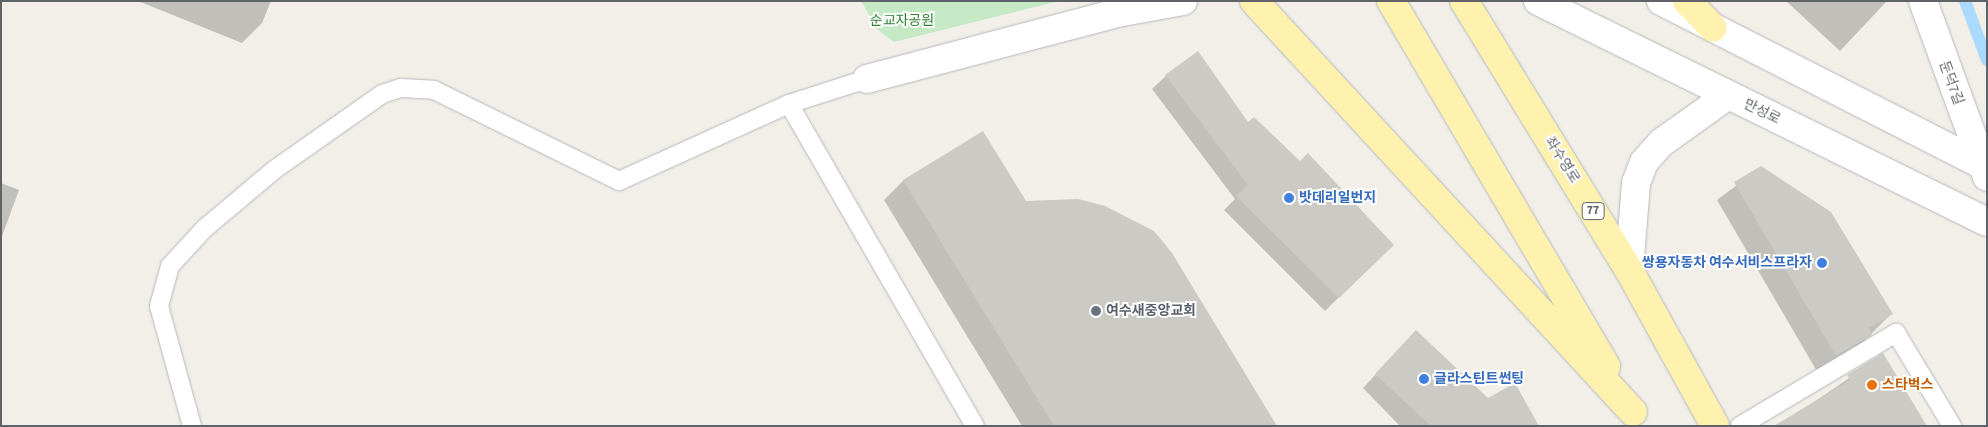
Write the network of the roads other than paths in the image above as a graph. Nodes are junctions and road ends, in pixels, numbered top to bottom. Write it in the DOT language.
graph roads {
  1 [pos="1183,1"];
  2 [pos="1254,1"];
  3 [pos="1391,1"];
  4 [pos="1464,1"];
  5 [pos="1538,1"];
  6 [pos="1661,1"];
  7 [pos="1687,1"];
  8 [pos="1922,1"];
  9 [pos="1713,28"];
  10 [pos="867,79"];
  11 [pos="1728,95"];
  12 [pos="789,104"];
  13 [pos="1985,169"];
  14 [pos="1987,222"];
  15 [pos="1629,270"];
  16 [pos="1637,419"];
  17 [pos="192,426"];
  18 [pos="975,426"];
  19 [pos="1715,426"];
  20 [pos="1740,426"];
  21 [pos="1952,426"];
  1 -- 10 [label="street"];
  2 -- 16 [label="main road"];
  3 -- 16 [label="main road"];
  4 -- 15 [label="main road, 좌수영로 / 77"];
  5 -- 11 [label="street, 만성로"];
  6 -- 9 [label="street"];
  7 -- 9 [label="main road"];
  8 -- 13 [label="street, 둔덕7길"];
  9 -- 13 [label="street"];
  10 -- 12 [label="lane"];
  11 -- 14 [label="street, 만성로"];
  11 -- 15 [label="street"];
  12 -- 17 [label="lane"];
  12 -- 18 [label="lane"];
  15 -- 19 [label="main road, 좌수영로 / 77"];
  20 -- 21 [label="lane"];
}
